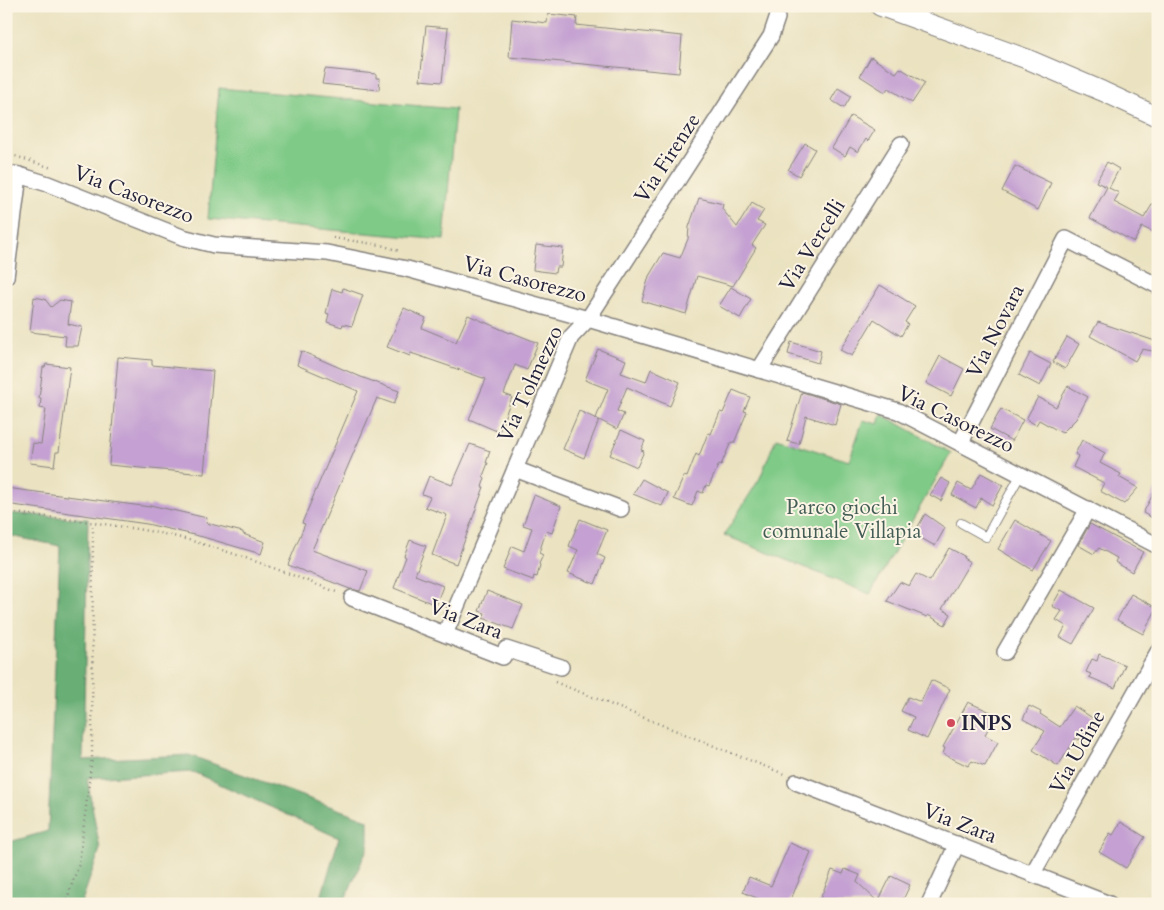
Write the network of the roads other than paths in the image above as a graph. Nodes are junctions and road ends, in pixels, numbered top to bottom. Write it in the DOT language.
graph roads {
  1 [pos="880,6"];
  2 [pos="777,18"];
  3 [pos="1158,117"];
  4 [pos="901,144"];
  5 [pos="12,174"];
  6 [pos="6,277"];
  7 [pos="1158,286"];
  8 [pos="588,319"];
  9 [pos="759,370"];
  10 [pos="962,442"];
  11 [pos="514,469"];
  12 [pos="1021,474"];
  13 [pos="621,509"];
  14 [pos="1088,509"];
  15 [pos="961,523"];
  16 [pos="1158,546"];
  17 [pos="352,598"];
  18 [pos="445,634"];
  19 [pos="1005,652"];
  20 [pos="1158,652"];
  21 [pos="561,667"];
  22 [pos="796,782"];
  23 [pos="957,844"];
  24 [pos="1033,873"];
  25 [pos="929,904"];
  26 [pos="1108,904"];
  1 -- 3 [label="street"];
  2 -- 8 [label="street, Via Firenze"];
  4 -- 9 [label="street, Via Vercelli"];
  5 -- 6 [label="street"];
  5 -- 8 [label="street, Via Casorezzo"];
  7 -- 10 [label="street, Via Novara"];
  8 -- 9 [label="street, Via Casorezzo"];
  8 -- 11 [label="street, Via Tolmezzo"];
  9 -- 10 [label="street, Via Casorezzo"];
  10 -- 12 [label="street, Via Casorezzo"];
  11 -- 13 [label="street, Via Tolmezzo"];
  11 -- 18 [label="street, Via Tolmezzo"];
  12 -- 14 [label="street, Via Casorezzo"];
  12 -- 15 [label="lane, Via Casorezzo"];
  14 -- 16 [label="street, Via Casorezzo"];
  14 -- 19 [label="street"];
  17 -- 18 [label="street, Via Zara"];
  18 -- 21 [label="street, Via Zara"];
  20 -- 24 [label="street, Via Udine"];
  22 -- 23 [label="street, Via Zara"];
  23 -- 24 [label="street, Via Zara"];
  23 -- 25 [label="street"];
  24 -- 26 [label="street, Via Zara"];
}
